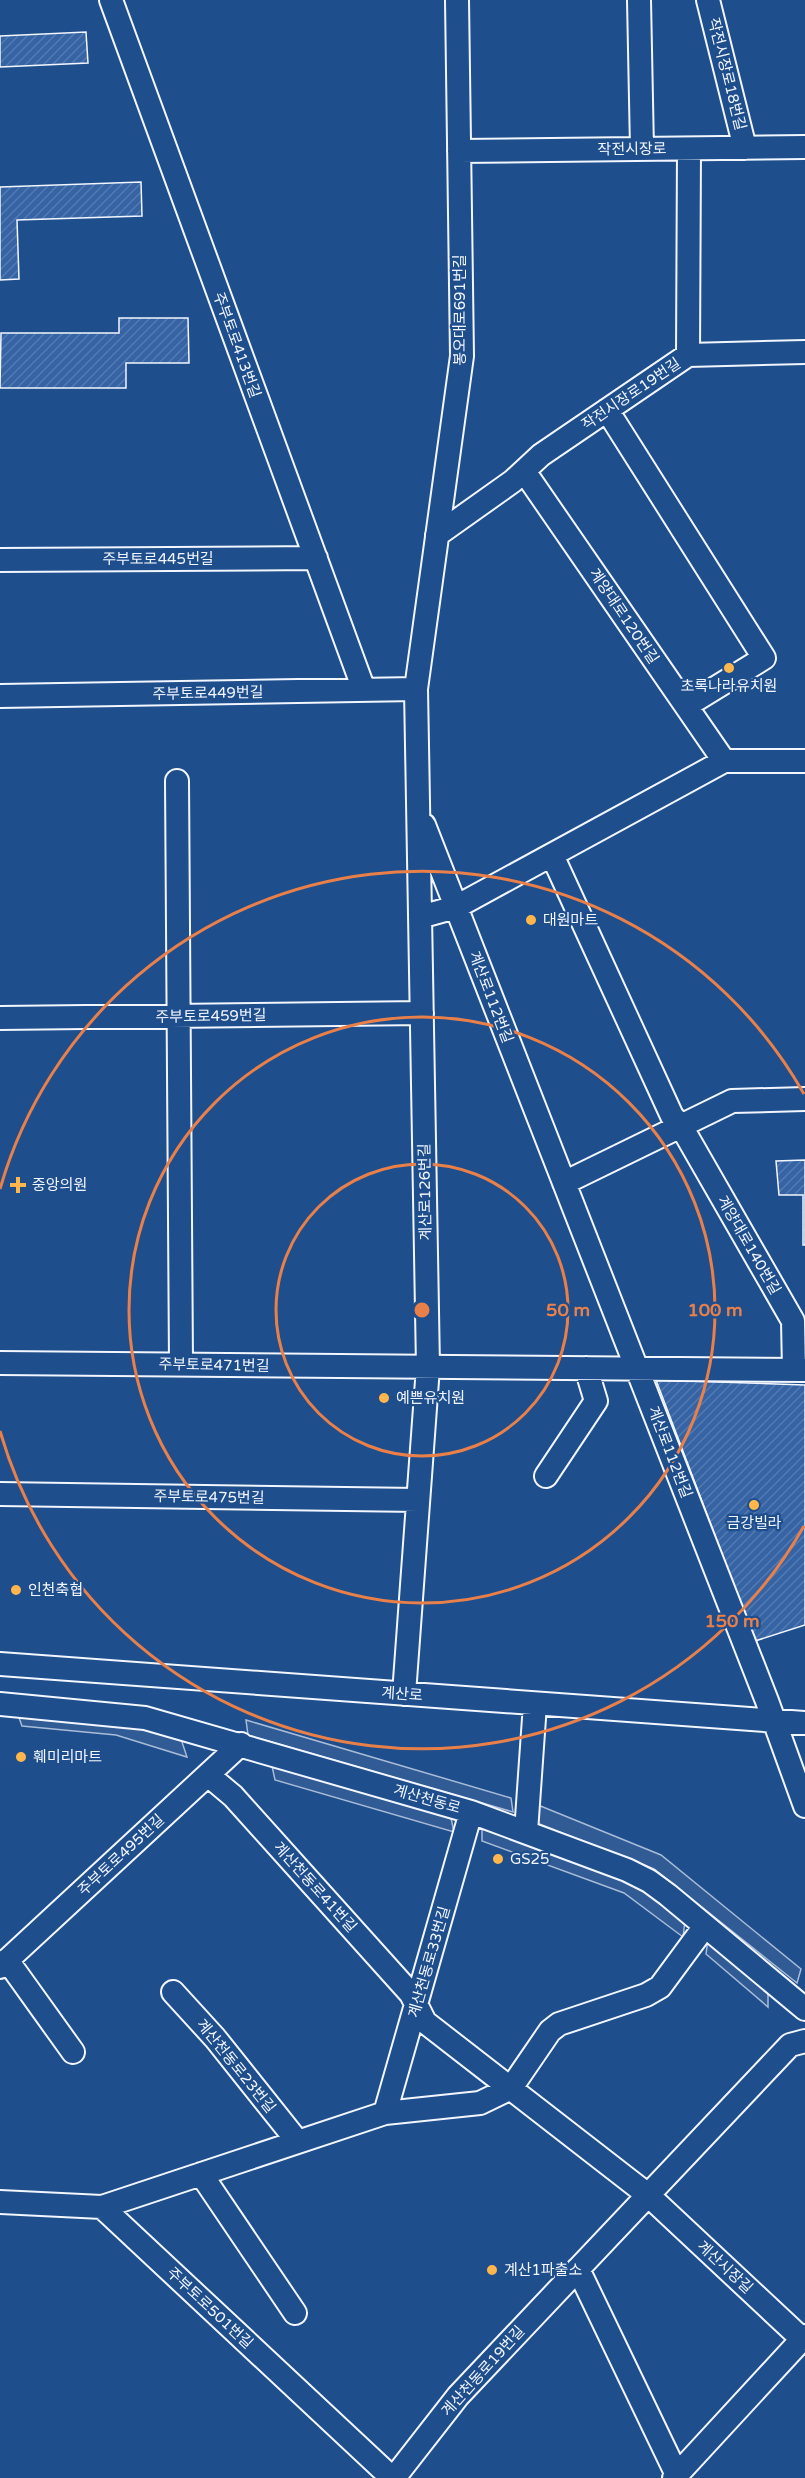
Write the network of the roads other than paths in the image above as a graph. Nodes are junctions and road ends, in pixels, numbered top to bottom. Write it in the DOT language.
graph roads {
  1 [pos="111,0"];
  2 [pos="457,0"];
  3 [pos="639,0"];
  4 [pos="708,0"];
  5 [pos="805,147"];
  6 [pos="745,148"];
  7 [pos="642,149"];
  8 [pos="688,149"];
  9 [pos="459,151"];
  10 [pos="805,352"];
  11 [pos="688,354"];
  12 [pos="607,410"];
  13 [pos="524,471"];
  14 [pos="437,535"];
  15 [pos="316,558"];
  16 [pos="0,561"];
  17 [pos="416,689"];
  18 [pos="364,690"];
  19 [pos="0,696"];
  20 [pos="686,706"];
  21 [pos="724,761"];
  22 [pos="805,761"];
  23 [pos="177,781"];
  24 [pos="418,810"];
  25 [pos="552,855"];
  26 [pos="456,907"];
  27 [pos="420,917"];
  28 [pos="422,1013"];
  29 [pos="180,1016"];
  30 [pos="0,1018"];
  31 [pos="805,1099"];
  32 [pos="681,1126"];
  33 [pos="564,1183"];
  34 [pos="0,1363"];
  35 [pos="181,1364"];
  36 [pos="428,1366"];
  37 [pos="586,1368"];
  38 [pos="637,1368"];
  39 [pos="799,1370"];
  40 [pos="546,1476"];
  41 [pos="0,1494"];
  42 [pos="418,1500"];
  43 [pos="0,1664"];
  44 [pos="404,1694"];
  45 [pos="0,1704"];
  46 [pos="535,1704"];
  47 [pos="775,1721"];
  48 [pos="805,1723"];
  49 [pos="241,1744"];
  50 [pos="208,1775"];
  51 [pos="805,1806"];
  52 [pos="471,1812"];
  53 [pos="526,1832"];
  54 [pos="705,1926"];
  55 [pos="4,1963"];
  56 [pos="173,1992"];
  57 [pos="417,2004"];
  58 [pos="805,2009"];
  59 [pos="805,2041"];
  60 [pos="72,2052"];
  61 [pos="511,2088"];
  62 [pos="385,2113"];
  63 [pos="298,2142"];
  64 [pos="201,2174"];
  65 [pos="648,2195"];
  66 [pos="0,2202"];
  67 [pos="102,2207"];
  68 [pos="578,2269"];
  69 [pos="295,2313"];
  70 [pos="804,2337"];
  71 [pos="676,2476"];
  72 [pos="393,2478"];
  1 -- 15 [label="street, 주부토로413번길"];
  2 -- 9 [label="street, 봉오대로691번길"];
  3 -- 7 [label="street"];
  4 -- 6 [label="street, 작전시장로18번길"];
  5 -- 6 [label="street, 작전시장로"];
  6 -- 8 [label="street, 작전시장로"];
  7 -- 8 [label="street, 작전시장로"];
  7 -- 9 [label="street, 작전시장로"];
  8 -- 11 [label="street, 작전시장로19번길"];
  9 -- 14 [label="street, 봉오대로691번길"];
  10 -- 11 [label="street"];
  11 -- 12 [label="street, 작전시장로19번길"];
  12 -- 13 [label="street, 작전시장로19번길"];
  12 -- 20 [label="street"];
  13 -- 14 [label="street, 작전시장로19번길"];
  13 -- 20 [label="street, 계양대로120번길"];
  14 -- 17 [label="street, 봉오대로691번길"];
  15 -- 16 [label="street, 주부토로445번길"];
  15 -- 18 [label="street, 주부토로413번길"];
  17 -- 18 [label="street, 주부토로449번길"];
  17 -- 24 [label="street, 계산로126번길"];
  18 -- 19 [label="street, 주부토로449번길"];
  20 -- 21 [label="street, 계양대로120번길"];
  21 -- 22 [label="street"];
  21 -- 25 [label="street"];
  23 -- 29 [label="street"];
  24 -- 26 [label="street, 계산로112번길"];
  24 -- 27 [label="street, 계산로126번길"];
  25 -- 26 [label="street"];
  25 -- 32 [label="street"];
  26 -- 27 [label="street"];
  26 -- 33 [label="street, 계산로112번길"];
  27 -- 28 [label="street, 계산로126번길"];
  28 -- 29 [label="street, 주부토로459번길"];
  28 -- 36 [label="street, 계산로126번길"];
  29 -- 30 [label="street, 주부토로459번길"];
  29 -- 35 [label="street"];
  31 -- 32 [label="street"];
  32 -- 33 [label="street"];
  32 -- 39 [label="street, 계양대로140번길"];
  33 -- 38 [label="street, 계산로112번길"];
  34 -- 35 [label="street, 주부토로471번길"];
  35 -- 36 [label="street, 주부토로471번길"];
  36 -- 37 [label="street, 계양대로140번길"];
  36 -- 42 [label="street, 계산로126번길"];
  37 -- 38 [label="street, 계양대로140번길"];
  37 -- 40 [label="street"];
  38 -- 39 [label="street, 계양대로140번길"];
  38 -- 47 [label="street, 계산로112번길"];
  41 -- 42 [label="street, 주부토로475번길"];
  42 -- 44 [label="street, 계산로126번길"];
  43 -- 44 [label="street, 계산로"];
  44 -- 46 [label="street, 계산로"];
  45 -- 49 [label="street, 계산천동로"];
  46 -- 47 [label="street, 계산로"];
  46 -- 53 [label="street"];
  47 -- 48 [label="street, 계산로"];
  47 -- 51 [label="street, 계산로112번길"];
  49 -- 50 [label="street, 주부토로495번길"];
  49 -- 52 [label="street, 계산천동로"];
  50 -- 55 [label="street, 주부토로495번길"];
  50 -- 57 [label="street, 계산천동로41번길"];
  52 -- 53 [label="street, 계산천동로"];
  52 -- 57 [label="street, 계산천동로33번길"];
  53 -- 54 [label="street, 계산천동로"];
  54 -- 58 [label="street, 계산천동로"];
  54 -- 61 [label="street"];
  55 -- 60 [label="street"];
  56 -- 63 [label="street, 계산천동로23번길"];
  57 -- 61 [label="street, 계산천동로41번길"];
  57 -- 62 [label="street, 계산천동로33번길"];
  59 -- 65 [label="street, 계산천동로19번길"];
  61 -- 62 [label="street"];
  61 -- 65 [label="street"];
  62 -- 63 [label="street"];
  63 -- 64 [label="street"];
  64 -- 67 [label="street"];
  64 -- 69 [label="street"];
  65 -- 68 [label="street, 계산천동로19번길"];
  65 -- 70 [label="street, 계산시장길"];
  66 -- 67 [label="street"];
  67 -- 72 [label="street, 주부토로501번길"];
  68 -- 71 [label="street"];
  68 -- 72 [label="street, 계산천동로19번길"];
  70 -- 71 [label="street, 계산시장길"];
}
